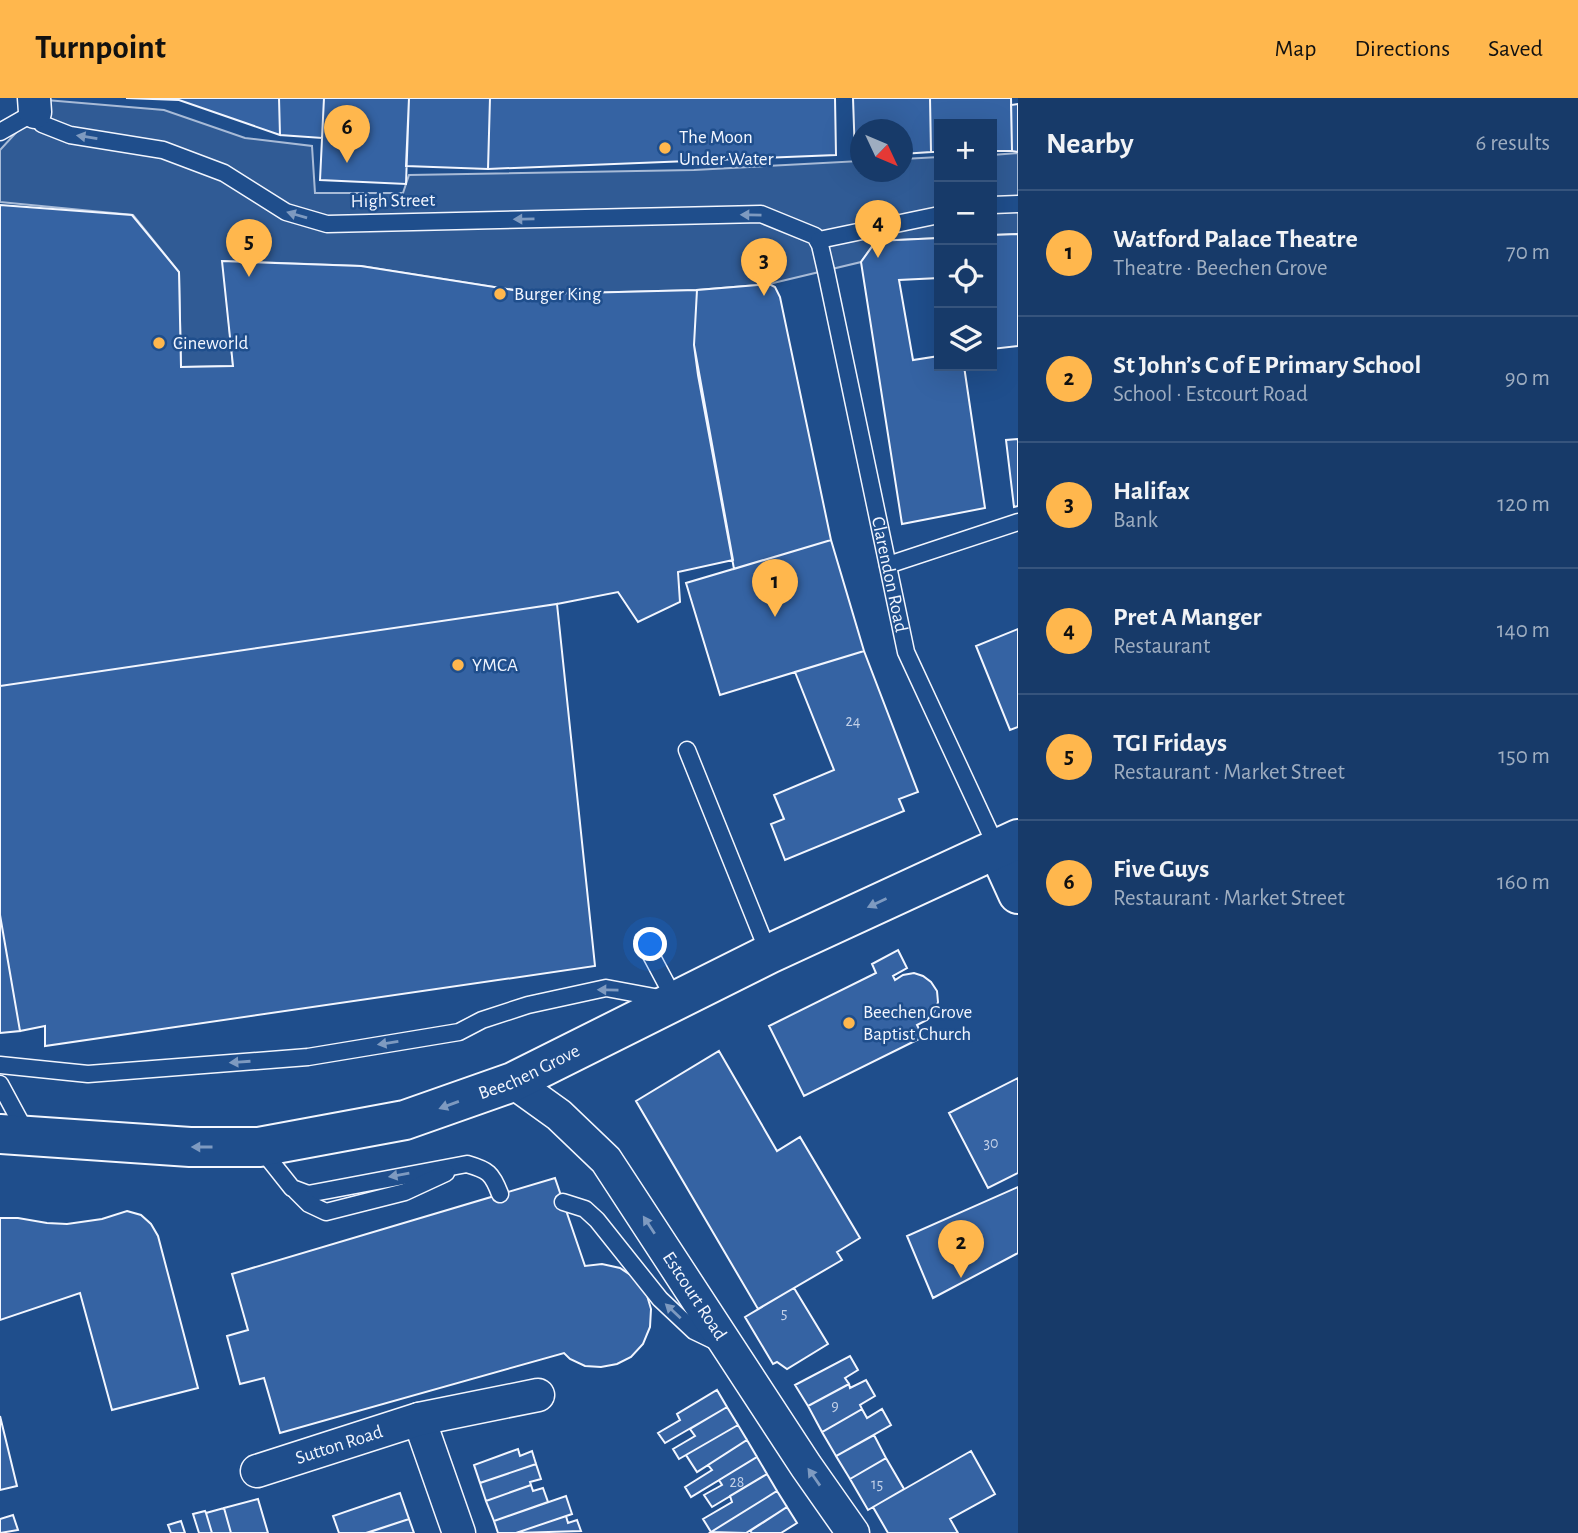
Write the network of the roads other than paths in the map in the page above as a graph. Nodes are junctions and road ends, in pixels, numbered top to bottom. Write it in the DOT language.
graph roads {
  1 [pos="34,105"];
  2 [pos="0,132"];
  3 [pos="1018,204"];
  4 [pos="997,205"];
  5 [pos="934,216"];
  6 [pos="817,238"];
  7 [pos="1018,522"];
  8 [pos="888,565"];
  9 [pos="687,750"];
  10 [pos="1008,843"];
  11 [pos="1018,894"];
  12 [pos="643,940"];
  13 [pos="769,954"];
  14 [pos="675,1000"];
  15 [pos="0,1065"];
  16 [pos="513,1082"];
  17 [pos="0,1084"];
  18 [pos="14,1135"];
  19 [pos="259,1147"];
  20 [pos="500,1194"];
  21 [pos="563,1202"];
  22 [pos="730,1348"];
  23 [pos="538,1395"];
  24 [pos="419,1419"];
  25 [pos="257,1471"];
  26 [pos="459,1533"];
  27 [pos="853,1533"];
  1 -- 2 [label="lane, High Street"];
  6 -- 1 [label="lane, High Street, one-way"];
  3 -- 4 [label="lane"];
  5 -- 6 [label="lane"];
  6 -- 8 [label="lane, Clarendon Road"];
  7 -- 8 [label="lane"];
  8 -- 10 [label="lane, Clarendon Road"];
  9 -- 13 [label="lane"];
  10 -- 11 [label="main road, Clarendon Road"];
  10 -- 13 [label="main road, Beechen Grove, one-way"];
  12 -- 14 [label="lane"];
  13 -- 14 [label="main road, Beechen Grove"];
  14 -- 15 [label="lane, one-way"];
  14 -- 16 [label="main road, Beechen Grove"];
  16 -- 19 [label="main road, Beechen Grove, one-way"];
  22 -- 16 [label="street, Estcourt Road, one-way"];
  17 -- 18 [label="lane"];
  19 -- 18 [label="main road, Beechen Grove, one-way"];
  20 -- 19 [label="lane, one-way"];
  22 -- 21 [label="lane, one-way"];
  27 -- 22 [label="street, Estcourt Road, one-way"];
  23 -- 24 [label="street, Sutton Road"];
  24 -- 25 [label="street, Sutton Road"];
  24 -- 26 [label="street"];
}
